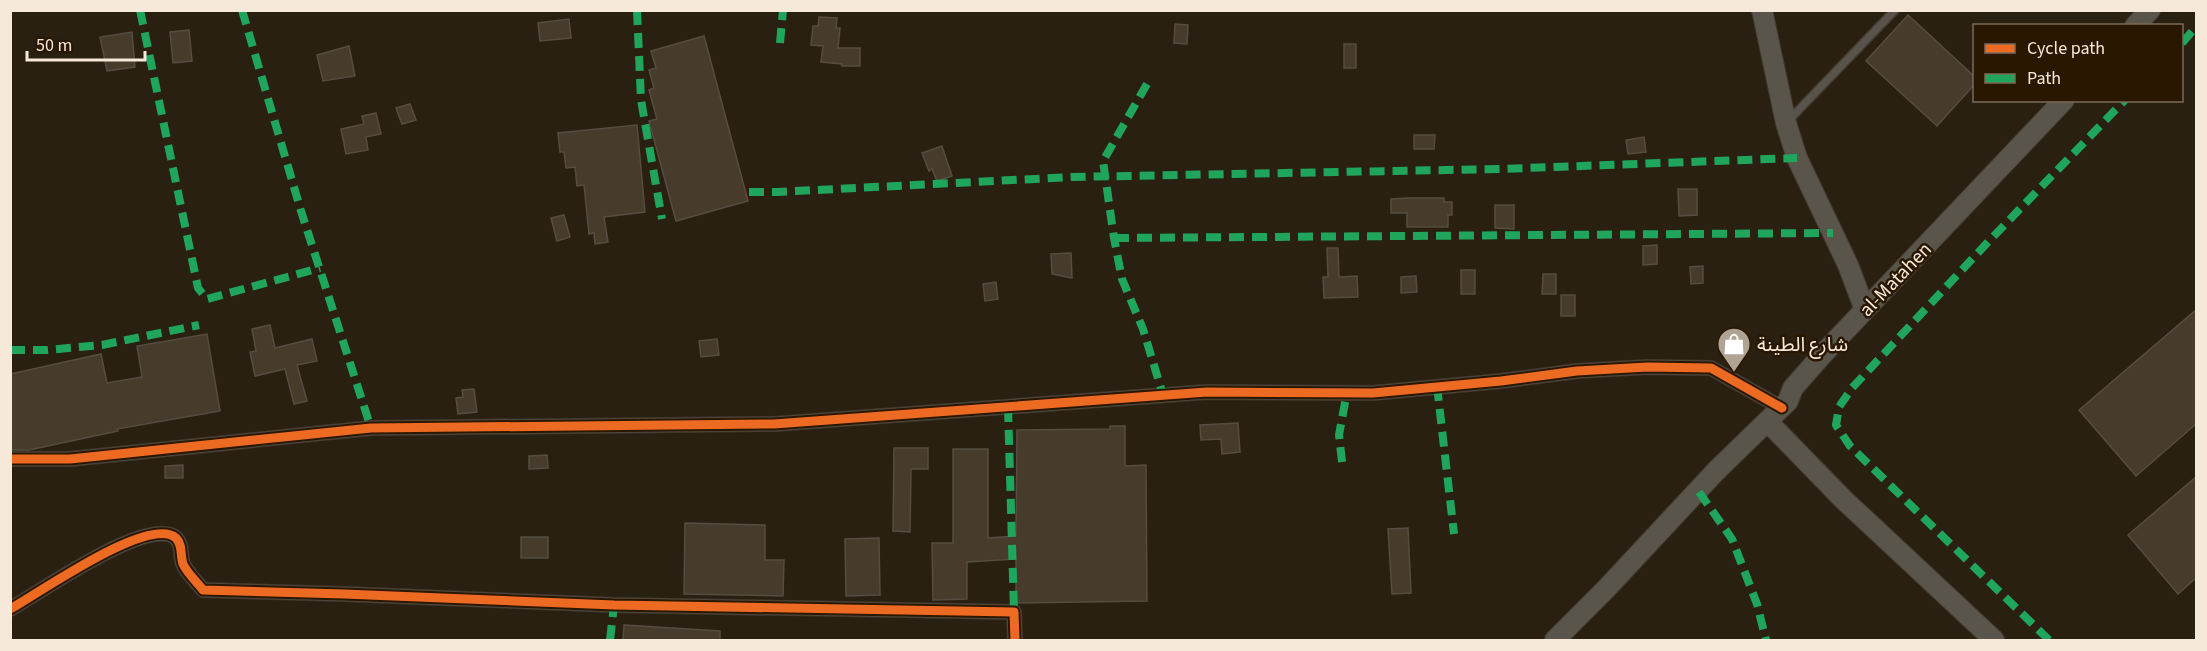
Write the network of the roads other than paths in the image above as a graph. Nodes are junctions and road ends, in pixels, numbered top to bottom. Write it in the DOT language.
graph roads {
  1 [pos="1762,10"];
  2 [pos="1895,10"];
  3 [pos="2150,10"];
  4 [pos="2137,24"];
  5 [pos="2062,102"];
  6 [pos="1786,123"];
  7 [pos="1865,310"];
  8 [pos="1775,415"];
  9 [pos="10,459"];
  10 [pos="10,609"];
  11 [pos="1015,640"];
  12 [pos="1555,640"];
  13 [pos="1994,640"];
  1 -- 6 [label="main road"];
  2 -- 6 [label="lane"];
  3 -- 4 [label="main road"];
  5 -- 7 [label="main road, al-Matahen"];
  6 -- 7 [label="main road"];
  7 -- 8 [label="main road, al-Matahen"];
  8 -- 9 [label="street"];
  8 -- 12 [label="main road, al-Matahen"];
  8 -- 13 [label="main road"];
  10 -- 11 [label="street"];
}
